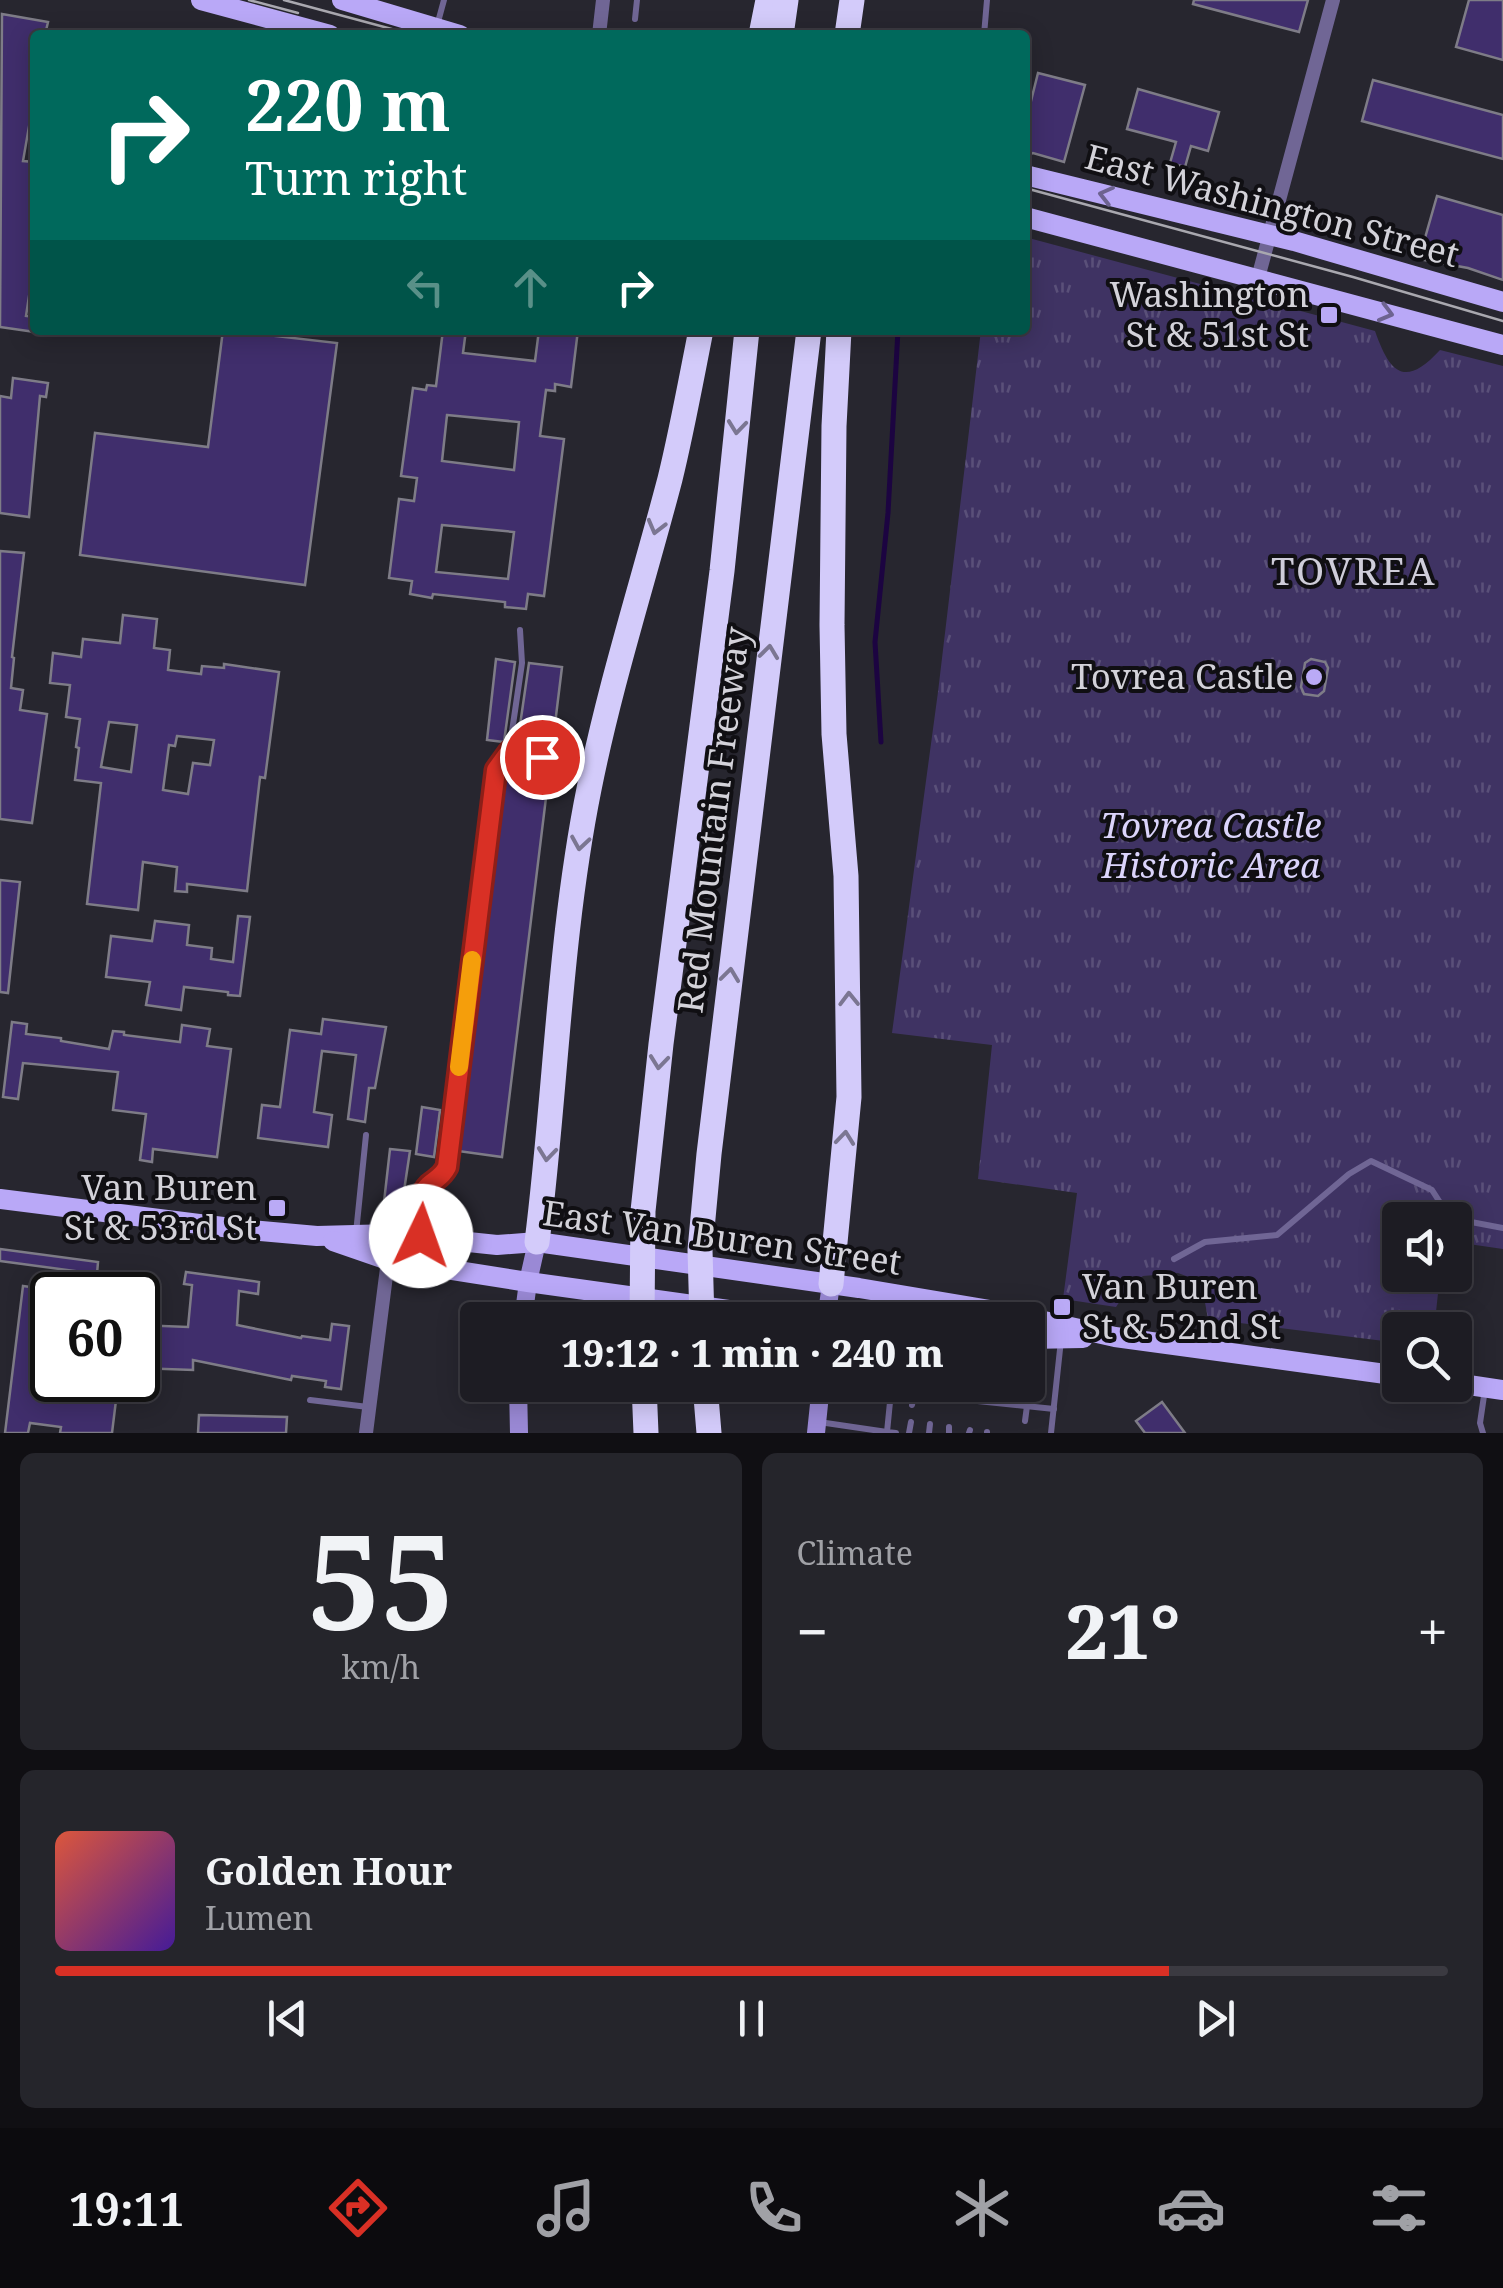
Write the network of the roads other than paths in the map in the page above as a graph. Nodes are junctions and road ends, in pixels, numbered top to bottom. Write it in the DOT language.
graph roads {
  1 [pos="201,0"];
  2 [pos="444,0"];
  3 [pos="603,0"];
  4 [pos="637,0"];
  5 [pos="768,0"];
  6 [pos="786,0"];
  7 [pos="852,0"];
  8 [pos="860,0"];
  9 [pos="987,0"];
  10 [pos="1333,0"];
  11 [pos="353,2"];
  12 [pos="635,19"];
  13 [pos="436,28"];
  14 [pos="312,30"];
  15 [pos="443,30"];
  16 [pos="600,30"];
  17 [pos="762,30"];
  18 [pos="782,30"];
  19 [pos="847,30"];
  20 [pos="861,30"];
  21 [pos="984,30"];
  22 [pos="1030,176"];
  23 [pos="1030,217"];
  24 [pos="1269,236"];
  25 [pos="1258,278"];
  26 [pos="1503,302"];
  27 [pos="701,335"];
  28 [pos="747,335"];
  29 [pos="808,335"];
  30 [pos="839,335"];
  31 [pos="1503,345"];
  32 [pos="520,630"];
  33 [pos="509,752"];
  34 [pos="542,757"];
  35 [pos="366,1135"];
  36 [pos="0,1199"];
  37 [pos="1503,1228"];
  38 [pos="356,1235"];
  39 [pos="317,1236"];
  40 [pos="416,1236"];
  41 [pos="537,1242"];
  42 [pos="1174,1259"];
  43 [pos="388,1260"];
  44 [pos="528,1282"];
  45 [pos="830,1284"];
  46 [pos="525,1302"];
  47 [pos="642,1302"];
  48 [pos="671,1302"];
  49 [pos="701,1302"];
  50 [pos="828,1302"];
  51 [pos="1115,1337"];
  52 [pos="1045,1338"];
  53 [pos="1061,1338"];
  54 [pos="1382,1374"];
  55 [pos="1494,1389"];
  56 [pos="310,1400"];
  57 [pos="518,1402"];
  58 [pos="645,1402"];
  59 [pos="706,1402"];
  60 [pos="818,1402"];
  61 [pos="890,1402"];
  62 [pos="913,1402"];
  63 [pos="932,1402"];
  64 [pos="952,1402"];
  65 [pos="972,1402"];
  66 [pos="990,1402"];
  67 [pos="1007,1404"];
  68 [pos="912,1405"];
  69 [pos="1027,1406"];
  70 [pos="369,1408"];
  71 [pos="932,1408"];
  72 [pos="1054,1409"];
  73 [pos="951,1411"];
  74 [pos="971,1414"];
  75 [pos="989,1416"];
  76 [pos="1005,1418"];
  77 [pos="910,1422"];
  78 [pos="1026,1422"];
  79 [pos="816,1427"];
  80 [pos="887,1432"];
  81 [pos="366,1433"];
  82 [pos="519,1433"];
  83 [pos="646,1433"];
  84 [pos="709,1433"];
  85 [pos="896,1433"];
  86 [pos="909,1433"];
  87 [pos="1051,1433"];
  88 [pos="1483,1433"];
  1 -- 14 [label="main road"];
  2 -- 13 [label="lane"];
  3 -- 16 [label="street"];
  4 -- 12 [label="lane"];
  5 -- 17 [label="highway"];
  6 -- 18 [label="highway"];
  7 -- 19 [label="highway"];
  8 -- 20 [label="highway"];
  9 -- 21 [label="lane"];
  10 -- 24 [label="street"];
  11 -- 13 [label="main road"];
  13 -- 15 [label="main road"];
  24 -- 22 [label="main road, East Washington Street, one-way"];
  23 -- 25 [label="main road, East Washington Street"];
  24 -- 25 [label="street"];
  24 -- 26 [label="main road, East Washington Street"];
  25 -- 31 [label="main road, East Washington Street, one-way"];
  27 -- 41 [label="highway, one-way"];
  28 -- 47 [label="highway, Red Mountain Freeway, one-way"];
  49 -- 29 [label="highway, Red Mountain Freeway, one-way"];
  45 -- 30 [label="highway, one-way"];
  32 -- 33 [label="lane"];
  33 -- 34 [label="lane"];
  33 -- 40 [label="lane"];
  35 -- 38 [label="lane"];
  36 -- 39 [label="main road, East Van Buren Street"];
  37 -- 42 [label="lane"];
  38 -- 39 [label="main road, East Van Buren Street"];
  38 -- 40 [label="main road, East Van Buren Street"];
  39 -- 43 [label="main road, East Van Buren Street"];
  40 -- 41 [label="main road, East Van Buren Street"];
  41 -- 44 [label="main road"];
  41 -- 45 [label="main road, East Van Buren Street"];
  43 -- 44 [label="main road, East Van Buren Street"];
  43 -- 70 [label="street"];
  44 -- 46 [label="main road"];
  44 -- 48 [label="main road, East Van Buren Street"];
  45 -- 50 [label="main road"];
  45 -- 51 [label="main road, East Van Buren Street"];
  51 -- 53 [label="main road, East Van Buren Street"];
  51 -- 54 [label="main road, East Van Buren Street"];
  52 -- 53 [label="main road, East Van Buren Street"];
  53 -- 72 [label="lane"];
  55 -- 88 [label="lane"];
  56 -- 70 [label="lane"];
  57 -- 82 [label="main road"];
  58 -- 83 [label="highway"];
  59 -- 84 [label="highway"];
  60 -- 79 [label="main road"];
  61 -- 80 [label="lane"];
  62 -- 68 [label="lane"];
  63 -- 71 [label="lane"];
  64 -- 73 [label="lane"];
  65 -- 74 [label="lane"];
  66 -- 67 [label="lane"];
  66 -- 75 [label="lane"];
  67 -- 69 [label="lane"];
  67 -- 76 [label="lane"];
  69 -- 72 [label="lane"];
  69 -- 78 [label="lane"];
  70 -- 81 [label="street"];
  72 -- 87 [label="lane"];
  77 -- 86 [label="lane"];
  79 -- 80 [label="lane"];
  80 -- 85 [label="lane"];
}
